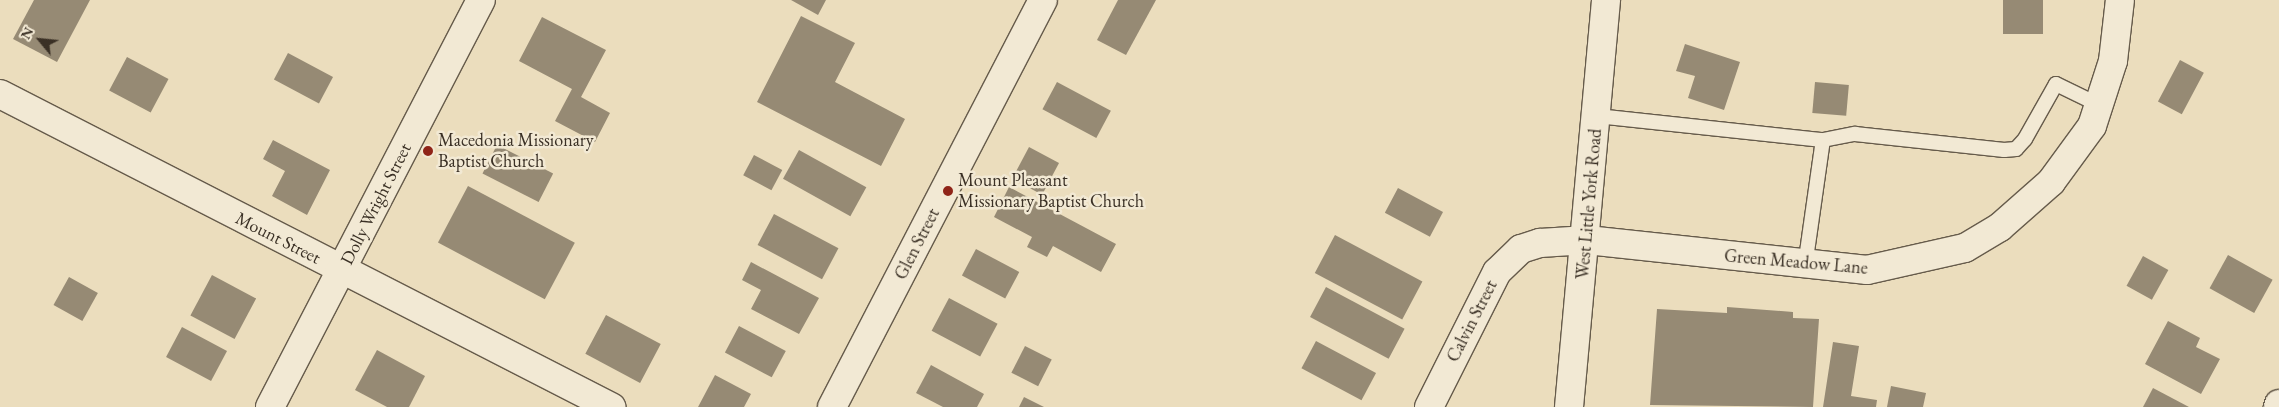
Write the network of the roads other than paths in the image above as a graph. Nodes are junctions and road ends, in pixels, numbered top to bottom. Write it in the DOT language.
graph roads {
  1 [pos="481,0"];
  2 [pos="1042,0"];
  3 [pos="1606,0"];
  4 [pos="2120,0"];
  5 [pos="0,94"];
  6 [pos="2099,105"];
  7 [pos="1597,116"];
  8 [pos="1823,140"];
  9 [pos="1587,240"];
  10 [pos="1805,266"];
  11 [pos="341,271"];
  12 [pos="270,407"];
  13 [pos="610,407"];
  14 [pos="832,407"];
  15 [pos="1429,407"];
  16 [pos="1569,407"];
  1 -- 11 [label="street, Dolly Wright Street"];
  2 -- 14 [label="street, Glen Street"];
  3 -- 7 [label="street, West Little York Road"];
  4 -- 6 [label="street, Green Meadow Lane"];
  5 -- 11 [label="street, Mount Street"];
  6 -- 8 [label="lane"];
  6 -- 10 [label="street, Green Meadow Lane"];
  7 -- 8 [label="lane"];
  7 -- 9 [label="street, West Little York Road"];
  8 -- 10 [label="lane"];
  9 -- 10 [label="street, Green Meadow Lane"];
  9 -- 15 [label="street, Calvin Street"];
  9 -- 16 [label="street, West Little York Road"];
  11 -- 12 [label="street, Dolly Wright Street"];
  11 -- 13 [label="street, Mount Street"];
}
